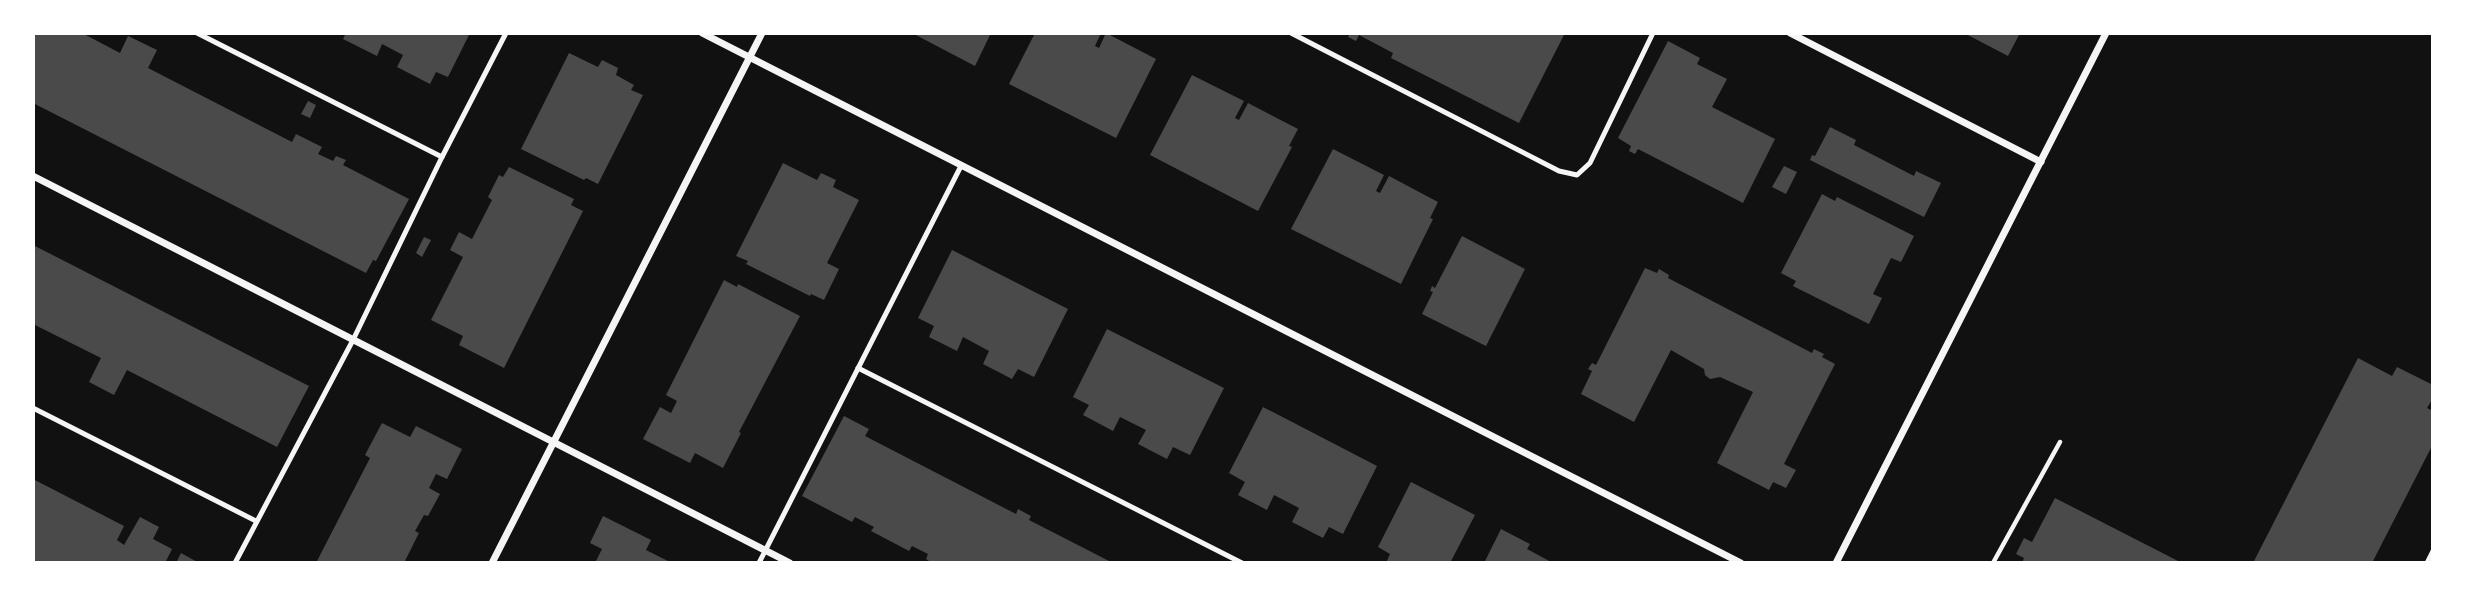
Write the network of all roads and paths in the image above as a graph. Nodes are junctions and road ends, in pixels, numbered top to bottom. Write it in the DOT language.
graph roads {
  1 [pos="197,33"];
  2 [pos="506,33"];
  3 [pos="702,33"];
  4 [pos="762,33"];
  5 [pos="1291,33"];
  6 [pos="1653,33"];
  7 [pos="1790,33"];
  8 [pos="2106,33"];
  9 [pos="750,58"];
  10 [pos="442,157"];
  11 [pos="2041,162"];
  12 [pos="961,166"];
  13 [pos="33,176"];
  14 [pos="354,340"];
  15 [pos="858,368"];
  16 [pos="33,408"];
  17 [pos="553,442"];
  18 [pos="2060,442"];
  19 [pos="256,521"];
  20 [pos="766,551"];
  21 [pos="2433,551"];
  22 [pos="234,563"];
  23 [pos="492,563"];
  24 [pos="759,563"];
  25 [pos="789,563"];
  26 [pos="1242,563"];
  27 [pos="1741,563"];
  28 [pos="1836,563"];
  29 [pos="1993,563"];
  30 [pos="2427,563"];
  1 -- 10 [label="lane"];
  2 -- 10 [label="lane"];
  3 -- 9 [label="street"];
  4 -- 9 [label="street"];
  5 -- 6 [label="lane"];
  7 -- 11 [label="street"];
  8 -- 11 [label="street"];
  9 -- 12 [label="street"];
  9 -- 17 [label="street"];
  10 -- 14 [label="lane"];
  11 -- 28 [label="street"];
  12 -- 15 [label="lane"];
  12 -- 27 [label="street"];
  13 -- 14 [label="street"];
  14 -- 17 [label="street"];
  14 -- 19 [label="lane"];
  15 -- 20 [label="lane"];
  15 -- 26 [label="lane"];
  16 -- 19 [label="lane"];
  17 -- 20 [label="street"];
  17 -- 23 [label="street"];
  18 -- 29 [label="path"];
  19 -- 22 [label="lane"];
  20 -- 24 [label="lane"];
  20 -- 25 [label="street"];
  21 -- 30 [label="lane"];
}
